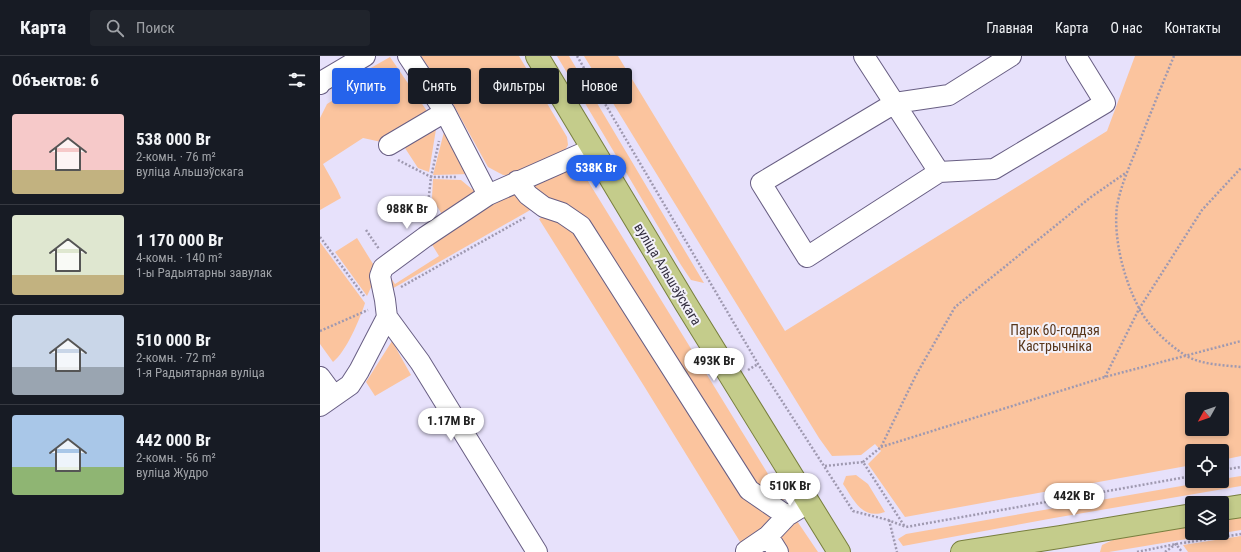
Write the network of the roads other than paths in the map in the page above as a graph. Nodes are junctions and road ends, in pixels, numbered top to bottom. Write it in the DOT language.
graph roads {
  1 [pos="365,56"];
  2 [pos="408,56"];
  3 [pos="537,56"];
  4 [pos="864,56"];
  5 [pos="1011,56"];
  6 [pos="1076,56"];
  7 [pos="320,84"];
  8 [pos="895,103"];
  9 [pos="445,112"];
  10 [pos="592,149"];
  11 [pos="393,152"];
  12 [pos="939,172"];
  13 [pos="518,181"];
  14 [pos="488,195"];
  15 [pos="382,308"];
  16 [pos="320,377"];
  17 [pos="327,401"];
  18 [pos="808,503"];
  19 [pos="1241,506"];
  20 [pos="1229,508"];
  21 [pos="1185,515"];
  22 [pos="787,516"];
  23 [pos="773,544"];
  24 [pos="746,551"];
  25 [pos="537,552"];
  26 [pos="839,552"];
  27 [pos="962,552"];
  1 -- 7 [label="street"];
  2 -- 9 [label="street"];
  3 -- 10 [label="main road, вуліца Альшэўскага"];
  4 -- 8 [label="street"];
  5 -- 8 [label="street"];
  6 -- 12 [label="street"];
  8 -- 12 [label="street"];
  8 -- 12 [label="street"];
  9 -- 11 [label="street"];
  9 -- 14 [label="street"];
  10 -- 13 [label="street"];
  10 -- 18 [label="main road, вуліца Альшэўскага"];
  13 -- 14 [label="street"];
  13 -- 22 [label="street"];
  14 -- 15 [label="street"];
  15 -- 17 [label="street"];
  15 -- 25 [label="street"];
  16 -- 17 [label="street"];
  18 -- 22 [label="street"];
  18 -- 26 [label="main road, вуліца Альшэўскага"];
  19 -- 20 [label="main road"];
  21 -- 27 [label="main road"];
  22 -- 23 [label="street"];
  23 -- 24 [label="street"];
}
